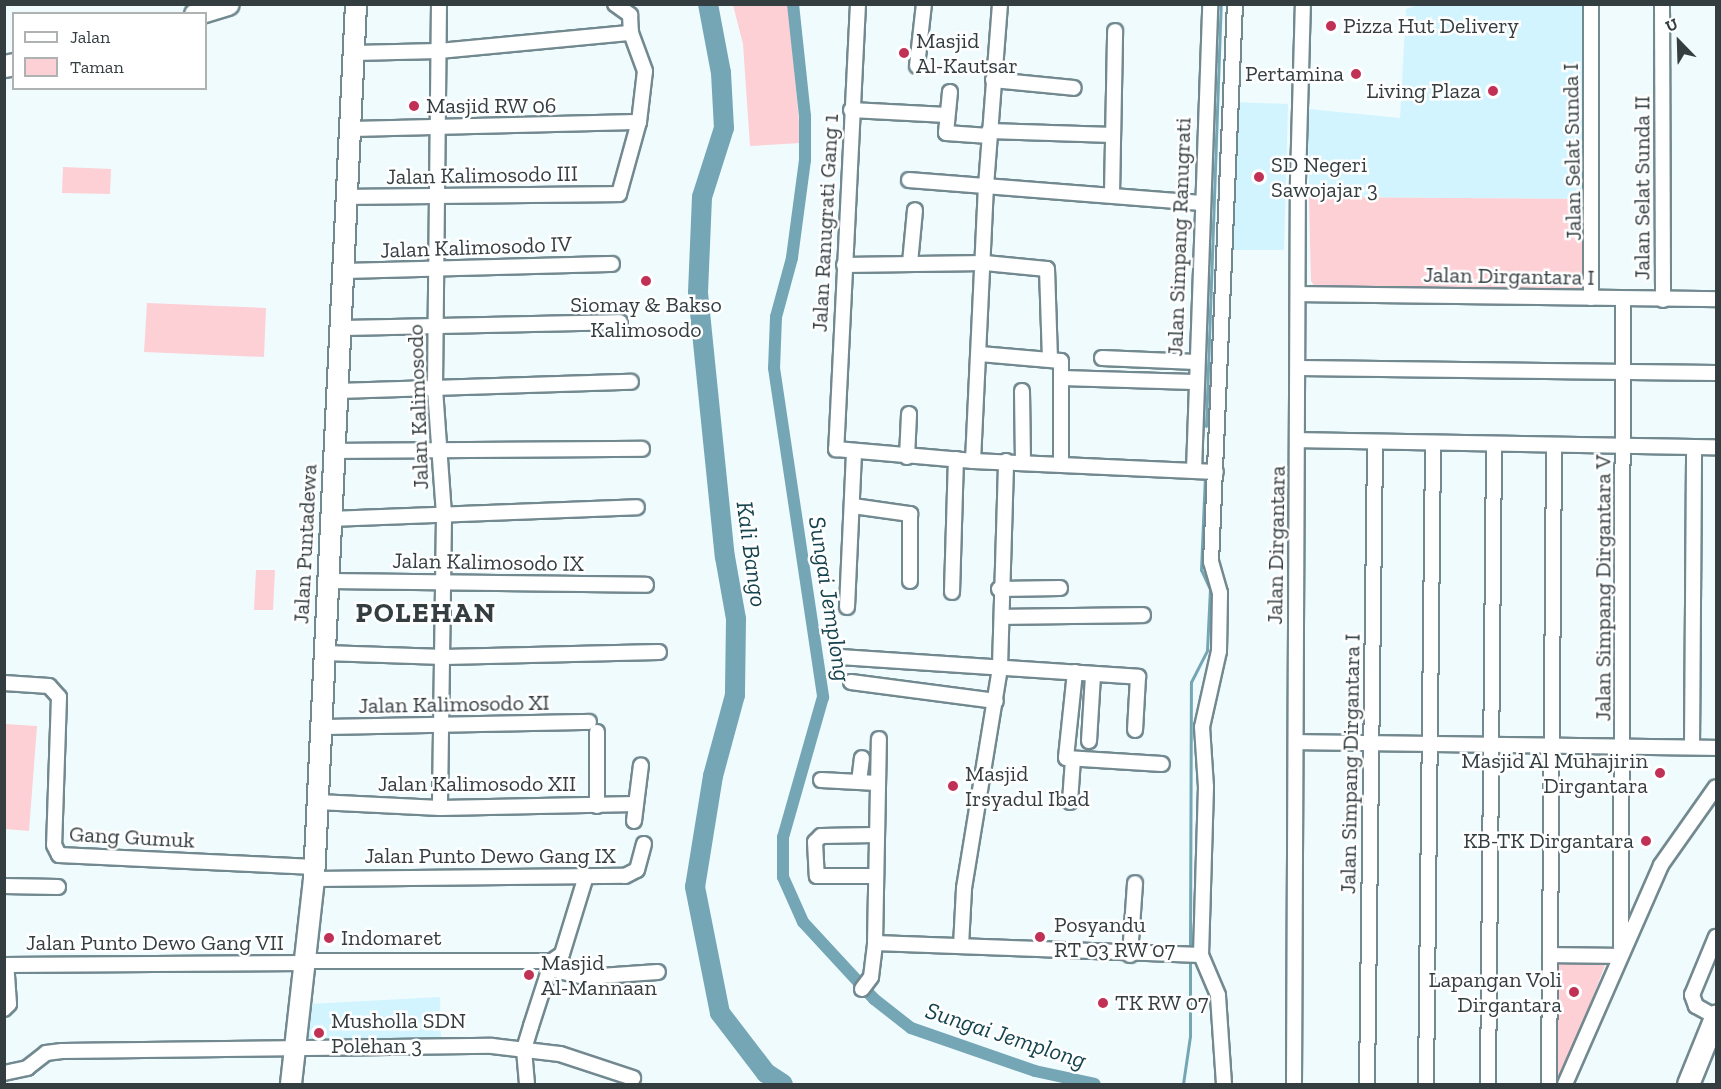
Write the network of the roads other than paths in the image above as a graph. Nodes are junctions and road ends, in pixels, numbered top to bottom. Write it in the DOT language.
graph roads {
  1 [pos="227,4"];
  2 [pos="356,4"];
  3 [pos="439,4"];
  4 [pos="615,4"];
  5 [pos="858,4"];
  6 [pos="924,4"];
  7 [pos="1000,4"];
  8 [pos="1210,4"];
  9 [pos="1235,4"];
  10 [pos="1304,4"];
  11 [pos="1591,4"];
  12 [pos="1662,4"];
  13 [pos="201,12"];
  14 [pos="1116,31"];
  15 [pos="631,33"];
  16 [pos="439,51"];
  17 [pos="354,53"];
  18 [pos="917,66"];
  19 [pos="993,80"];
  20 [pos="1074,88"];
  21 [pos="950,92"];
  22 [pos="851,110"];
  23 [pos="947,115"];
  24 [pos="639,122"];
  25 [pos="349,129"];
  26 [pos="439,129"];
  27 [pos="989,134"];
  28 [pos="1113,135"];
  29 [pos="909,180"];
  30 [pos="1214,180"];
  31 [pos="986,186"];
  32 [pos="1112,194"];
  33 [pos="346,197"];
  34 [pos="438,197"];
  35 [pos="1201,203"];
  36 [pos="915,210"];
  37 [pos="910,263"];
  38 [pos="985,263"];
  39 [pos="612,264"];
  40 [pos="844,265"];
  41 [pos="435,270"];
  42 [pos="342,271"];
  43 [pos="1300,294"];
  44 [pos="1591,298"];
  45 [pos="1716,299"];
  46 [pos="1623,300"];
  47 [pos="1663,300"];
  48 [pos="620,322"];
  49 [pos="435,326"];
  50 [pos="339,328"];
  51 [pos="980,354"];
  52 [pos="1050,358"];
  53 [pos="1102,358"];
  54 [pos="1196,362"];
  55 [pos="1299,368"];
  56 [pos="1624,373"];
  57 [pos="1716,373"];
  58 [pos="1062,378"];
  59 [pos="631,382"];
  60 [pos="1194,382"];
  61 [pos="435,389"];
  62 [pos="336,391"];
  63 [pos="1022,391"];
  64 [pos="909,414"];
  65 [pos="1299,440"];
  66 [pos="1375,444"];
  67 [pos="1433,444"];
  68 [pos="1494,444"];
  69 [pos="1624,444"];
  70 [pos="1554,445"];
  71 [pos="1716,447"];
  72 [pos="1694,448"];
  73 [pos="642,449"];
  74 [pos="333,451"];
  75 [pos="438,452"];
  76 [pos="854,453"];
  77 [pos="907,457"];
  78 [pos="956,459"];
  79 [pos="973,461"];
  80 [pos="1006,461"];
  81 [pos="1023,462"];
  82 [pos="1060,464"];
  83 [pos="1205,471"];
  84 [pos="853,506"];
  85 [pos="638,507"];
  86 [pos="444,516"];
  87 [pos="330,519"];
  88 [pos="329,581"];
  89 [pos="910,581"];
  90 [pos="444,582"];
  91 [pos="646,585"];
  92 [pos="1060,588"];
  93 [pos="999,589"];
  94 [pos="952,592"];
  95 [pos="847,607"];
  96 [pos="1143,615"];
  97 [pos="1002,617"];
  98 [pos="659,652"];
  99 [pos="324,653"];
  100 [pos="444,657"];
  101 [pos="840,657"];
  102 [pos="1000,668"];
  103 [pos="1075,672"];
  104 [pos="1093,675"];
  105 [pos="851,681"];
  106 [pos="4,683"];
  107 [pos="996,700"];
  108 [pos="321,727"];
  109 [pos="443,727"];
  110 [pos="1135,730"];
  111 [pos="879,739"];
  112 [pos="1089,741"];
  113 [pos="1296,742"];
  114 [pos="1371,742"];
  115 [pos="1432,743"];
  116 [pos="1491,744"];
  117 [pos="1551,745"];
  118 [pos="1622,746"];
  119 [pos="1692,747"];
  120 [pos="1716,748"];
  121 [pos="862,758"];
  122 [pos="1073,759"];
  123 [pos="1162,764"];
  124 [pos="642,765"];
  125 [pos="822,780"];
  126 [pos="859,782"];
  127 [pos="877,783"];
  128 [pos="1716,787"];
  129 [pos="318,802"];
  130 [pos="1070,802"];
  131 [pos="636,804"];
  132 [pos="597,806"];
  133 [pos="440,808"];
  134 [pos="634,821"];
  135 [pos="875,835"];
  136 [pos="644,844"];
  137 [pos="314,873"];
  138 [pos="586,876"];
  139 [pos="875,876"];
  140 [pos="1135,883"];
  141 [pos="4,886"];
  142 [pos="58,887"];
  143 [pos="1716,937"];
  144 [pos="875,943"];
  145 [pos="961,946"];
  146 [pos="1620,952"];
  147 [pos="1130,955"];
  148 [pos="1198,955"];
  149 [pos="1550,955"];
  150 [pos="304,962"];
  151 [pos="5,964"];
  152 [pos="551,965"];
  153 [pos="658,972"];
  154 [pos="865,985"];
  155 [pos="4,1009"];
  156 [pos="1716,1016"];
  157 [pos="1712,1038"];
  158 [pos="524,1049"];
  159 [pos="294,1050"];
  160 [pos="4,1073"];
  161 [pos="633,1078"];
  162 [pos="291,1084"];
  163 [pos="527,1084"];
  164 [pos="1224,1084"];
  165 [pos="1294,1084"];
  166 [pos="1366,1084"];
  167 [pos="1426,1084"];
  168 [pos="1488,1084"];
  169 [pos="1549,1084"];
  170 [pos="1565,1084"];
  171 [pos="1688,1084"];
  1 -- 13 [label="main road"];
  2 -- 17 [label="street, Jalan Puntadewa"];
  3 -- 16 [label="street, Jalan Kalimosodo"];
  4 -- 15 [label="street"];
  5 -- 22 [label="street, Jalan Ranugrati Gang 1"];
  6 -- 18 [label="street"];
  7 -- 19 [label="street"];
  8 -- 30 [label="street, Jalan Simpang Ranugrati"];
  9 -- 30 [label="street"];
  10 -- 43 [label="street, Jalan Dirgantara"];
  11 -- 44 [label="street, Jalan Selat Sunda I"];
  12 -- 47 [label="street, Jalan Selat Sunda II"];
  14 -- 28 [label="street"];
  15 -- 16 [label="street"];
  15 -- 24 [label="street"];
  16 -- 17 [label="street"];
  16 -- 26 [label="street, Jalan Kalimosodo"];
  17 -- 25 [label="street, Jalan Puntadewa"];
  19 -- 20 [label="street"];
  19 -- 27 [label="street"];
  21 -- 23 [label="street"];
  22 -- 23 [label="street"];
  22 -- 40 [label="street, Jalan Ranugrati Gang 1"];
  23 -- 27 [label="street"];
  24 -- 26 [label="street"];
  24 -- 34 [label="street, Jalan Kalimosodo III"];
  25 -- 26 [label="street"];
  25 -- 33 [label="street, Jalan Puntadewa"];
  26 -- 34 [label="street, Jalan Kalimosodo"];
  27 -- 28 [label="street"];
  27 -- 31 [label="street"];
  28 -- 32 [label="street"];
  29 -- 31 [label="street"];
  30 -- 35 [label="street, Jalan Simpang Ranugrati"];
  30 -- 83 [label="street"];
  31 -- 32 [label="street"];
  31 -- 38 [label="street"];
  32 -- 35 [label="street"];
  33 -- 34 [label="street, Jalan Kalimosodo III"];
  33 -- 42 [label="street, Jalan Puntadewa"];
  34 -- 41 [label="street, Jalan Kalimosodo"];
  35 -- 54 [label="street, Jalan Simpang Ranugrati"];
  36 -- 37 [label="street"];
  37 -- 38 [label="street"];
  37 -- 40 [label="street"];
  38 -- 51 [label="street"];
  38 -- 52 [label="street"];
  39 -- 41 [label="street, Jalan Kalimosodo IV"];
  40 -- 76 [label="street, Jalan Ranugrati Gang 1"];
  41 -- 42 [label="street, Jalan Kalimosodo IV"];
  41 -- 49 [label="street, Jalan Kalimosodo"];
  42 -- 50 [label="street, Jalan Puntadewa"];
  43 -- 44 [label="street, Jalan Dirgantara I"];
  43 -- 55 [label="street, Jalan Dirgantara"];
  44 -- 46 [label="street, Jalan Dirgantara I"];
  45 -- 47 [label="street, Jalan Dirgantara I"];
  46 -- 47 [label="street, Jalan Dirgantara I"];
  46 -- 56 [label="street, Jalan Simpang Dirgantara V"];
  48 -- 49 [label="street"];
  49 -- 50 [label="street"];
  49 -- 61 [label="street, Jalan Kalimosodo"];
  50 -- 62 [label="street, Jalan Puntadewa"];
  51 -- 52 [label="street"];
  51 -- 79 [label="street"];
  52 -- 58 [label="street"];
  53 -- 54 [label="street"];
  54 -- 60 [label="street, Jalan Simpang Ranugrati"];
  55 -- 56 [label="street"];
  55 -- 65 [label="street, Jalan Dirgantara"];
  56 -- 57 [label="street"];
  56 -- 69 [label="street, Jalan Simpang Dirgantara V"];
  58 -- 60 [label="street"];
  58 -- 82 [label="street"];
  59 -- 61 [label="street"];
  60 -- 83 [label="street, Jalan Simpang Ranugrati"];
  61 -- 62 [label="street"];
  61 -- 75 [label="street, Jalan Kalimosodo"];
  62 -- 74 [label="street, Jalan Puntadewa"];
  63 -- 81 [label="street"];
  64 -- 77 [label="street"];
  65 -- 66 [label="street"];
  65 -- 113 [label="street, Jalan Dirgantara"];
  66 -- 67 [label="street"];
  66 -- 114 [label="street, Jalan Simpang Dirgantara I"];
  67 -- 68 [label="street"];
  67 -- 115 [label="street"];
  68 -- 70 [label="street"];
  68 -- 116 [label="street"];
  69 -- 70 [label="street"];
  69 -- 72 [label="street"];
  69 -- 118 [label="street, Jalan Simpang Dirgantara V"];
  70 -- 117 [label="street"];
  71 -- 72 [label="street"];
  72 -- 119 [label="street"];
  73 -- 75 [label="street"];
  74 -- 75 [label="street"];
  74 -- 87 [label="street, Jalan Puntadewa"];
  75 -- 86 [label="street, Jalan Kalimosodo"];
  76 -- 77 [label="street"];
  76 -- 84 [label="street"];
  77 -- 78 [label="street"];
  78 -- 79 [label="street"];
  78 -- 94 [label="street"];
  79 -- 80 [label="street"];
  80 -- 81 [label="street"];
  80 -- 93 [label="street"];
  81 -- 82 [label="street"];
  82 -- 83 [label="street"];
  83 -- 148 [label="street"];
  84 -- 89 [label="street"];
  84 -- 95 [label="street"];
  85 -- 86 [label="street"];
  86 -- 87 [label="street"];
  86 -- 90 [label="street, Jalan Kalimosodo"];
  87 -- 88 [label="street, Jalan Puntadewa"];
  88 -- 90 [label="street, Jalan Kalimosodo IX"];
  88 -- 99 [label="street, Jalan Puntadewa"];
  90 -- 91 [label="street, Jalan Kalimosodo IX"];
  90 -- 100 [label="street, Jalan Kalimosodo"];
  92 -- 93 [label="street"];
  93 -- 97 [label="street"];
  96 -- 97 [label="street"];
  97 -- 102 [label="street"];
  98 -- 100 [label="street"];
  99 -- 100 [label="street"];
  99 -- 108 [label="street, Jalan Puntadewa"];
  100 -- 109 [label="street, Jalan Kalimosodo"];
  101 -- 102 [label="street"];
  102 -- 103 [label="street"];
  102 -- 107 [label="street"];
  103 -- 104 [label="street"];
  103 -- 122 [label="street"];
  104 -- 110 [label="street"];
  104 -- 112 [label="street"];
  105 -- 107 [label="street"];
  106 -- 137 [label="street, Gang Gumuk"];
  107 -- 145 [label="street"];
  108 -- 109 [label="street, Jalan Kalimosodo XI"];
  108 -- 129 [label="street, Jalan Puntadewa"];
  109 -- 132 [label="street, Jalan Kalimosodo XI"];
  109 -- 133 [label="street, Jalan Kalimosodo"];
  111 -- 127 [label="street"];
  113 -- 114 [label="street"];
  113 -- 165 [label="street, Jalan Dirgantara"];
  114 -- 115 [label="street"];
  114 -- 166 [label="street, Jalan Simpang Dirgantara I"];
  115 -- 116 [label="street"];
  115 -- 167 [label="street"];
  116 -- 117 [label="street"];
  116 -- 168 [label="street"];
  117 -- 118 [label="street"];
  117 -- 149 [label="street"];
  118 -- 119 [label="street"];
  118 -- 146 [label="street, Jalan Simpang Dirgantara V"];
  119 -- 120 [label="street"];
  121 -- 126 [label="street"];
  122 -- 123 [label="street"];
  122 -- 130 [label="street"];
  124 -- 131 [label="street"];
  125 -- 126 [label="street"];
  126 -- 127 [label="street"];
  127 -- 135 [label="street"];
  128 -- 146 [label="street"];
  129 -- 133 [label="street, Jalan Kalimosodo XII"];
  129 -- 137 [label="street, Jalan Puntadewa"];
  131 -- 132 [label="street, Jalan Kalimosodo XII"];
  131 -- 134 [label="street"];
  132 -- 133 [label="street, Jalan Kalimosodo XII"];
  135 -- 139 [label="street"];
  135 -- 139 [label="street"];
  136 -- 138 [label="street, Jalan Punto Dewo Gang IX"];
  137 -- 138 [label="street, Jalan Punto Dewo Gang IX"];
  137 -- 150 [label="street, Jalan Puntadewa"];
  138 -- 152 [label="street"];
  139 -- 144 [label="street"];
  140 -- 147 [label="street"];
  141 -- 142 [label="street"];
  143 -- 156 [label="street"];
  144 -- 145 [label="street"];
  144 -- 154 [label="street"];
  145 -- 147 [label="street"];
  146 -- 149 [label="street"];
  146 -- 170 [label="street"];
  147 -- 148 [label="street"];
  148 -- 164 [label="street"];
  149 -- 169 [label="street"];
  150 -- 151 [label="street, Jalan Punto Dewo Gang VII"];
  150 -- 152 [label="street, Jalan Punto Dewo Gang VII"];
  150 -- 159 [label="street, Jalan Puntadewa"];
  151 -- 155 [label="street"];
  152 -- 153 [label="street, Jalan Punto Dewo Gang VII"];
  152 -- 158 [label="street"];
  156 -- 157 [label="main road"];
  157 -- 171 [label="main road"];
  158 -- 159 [label="street"];
  158 -- 161 [label="street"];
  158 -- 163 [label="street"];
  159 -- 160 [label="street"];
  159 -- 162 [label="street, Jalan Puntadewa"];
}
